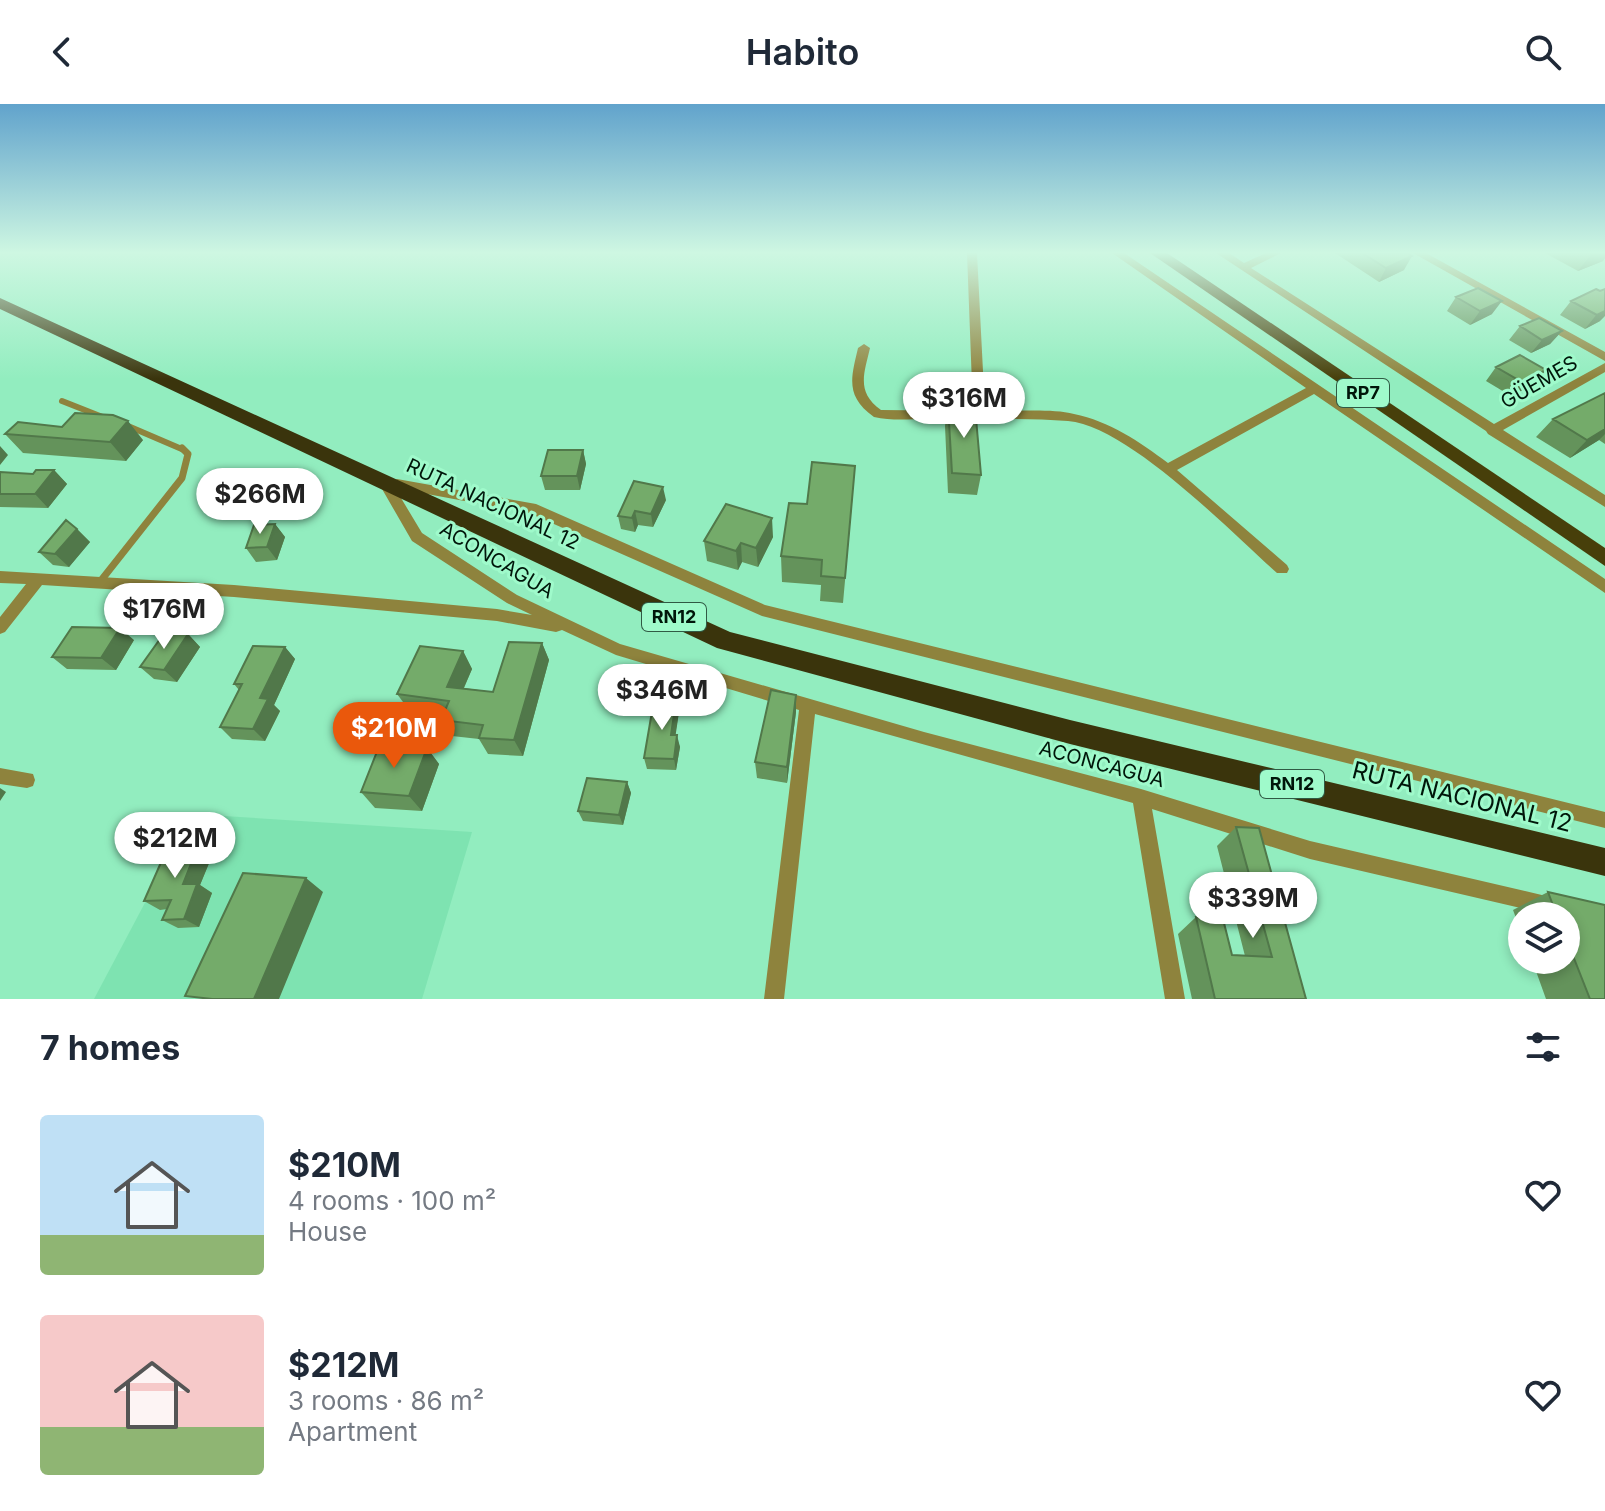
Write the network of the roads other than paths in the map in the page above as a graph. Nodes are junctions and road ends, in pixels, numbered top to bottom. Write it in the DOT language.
graph roads {
  1 [pos="974,295"];
  2 [pos="1178,295"];
  3 [pos="1219,295"];
  4 [pos="1285,295"];
  5 [pos="1493,295"];
  6 [pos="0,303"];
  7 [pos="864,348"];
  8 [pos="1605,357"];
  9 [pos="1605,367"];
  10 [pos="1315,388"];
  11 [pos="62,401"];
  12 [pos="979,417"];
  13 [pos="107,418"];
  14 [pos="122,424"];
  15 [pos="1492,431"];
  16 [pos="1167,470"];
  17 [pos="385,482"];
  18 [pos="1605,502"];
  19 [pos="1605,556"];
  20 [pos="1282,569"];
  21 [pos="0,577"];
  22 [pos="39,579"];
  23 [pos="99,583"];
  24 [pos="1605,587"];
  25 [pos="0,628"];
  26 [pos="576,630"];
  27 [pos="808,705"];
  28 [pos="979,708"];
  29 [pos="0,776"];
  30 [pos="27,780"];
  31 [pos="1141,797"];
  32 [pos="1605,820"];
  33 [pos="1605,855"];
  34 [pos="1605,862"];
  35 [pos="1532,902"];
  36 [pos="774,999"];
  37 [pos="1175,999"];
  1 -- 12 [label="street"];
  2 -- 10 [label="street"];
  3 -- 19 [label="main road, RP7"];
  4 -- 15 [label="street"];
  5 -- 8 [label="street"];
  6 -- 17 [label="highway, RUTA NACIONAL 12 / RN12"];
  7 -- 12 [label="street"];
  9 -- 15 [label="street, GÜEMES"];
  10 -- 16 [label="street"];
  10 -- 24 [label="street"];
  11 -- 13 [label="lane"];
  12 -- 16 [label="street"];
  14 -- 23 [label="lane"];
  15 -- 18 [label="street"];
  16 -- 20 [label="street"];
  17 -- 26 [label="street, ACONCAGUA"];
  17 -- 28 [label="highway, RUTA NACIONAL 12 / RN12"];
  17 -- 32 [label="street, ACONCAGUA"];
  21 -- 22 [label="street"];
  22 -- 23 [label="street"];
  22 -- 25 [label="street"];
  23 -- 26 [label="street"];
  26 -- 27 [label="street, ACONCAGUA"];
  27 -- 31 [label="street, ACONCAGUA"];
  27 -- 36 [label="street"];
  28 -- 33 [label="highway, RUTA NACIONAL 12 / RN12"];
  28 -- 34 [label="highway, RUTA NACIONAL 12 / RN12"];
  29 -- 30 [label="street"];
  31 -- 35 [label="street, ACONCAGUA"];
  31 -- 37 [label="street"];
}
